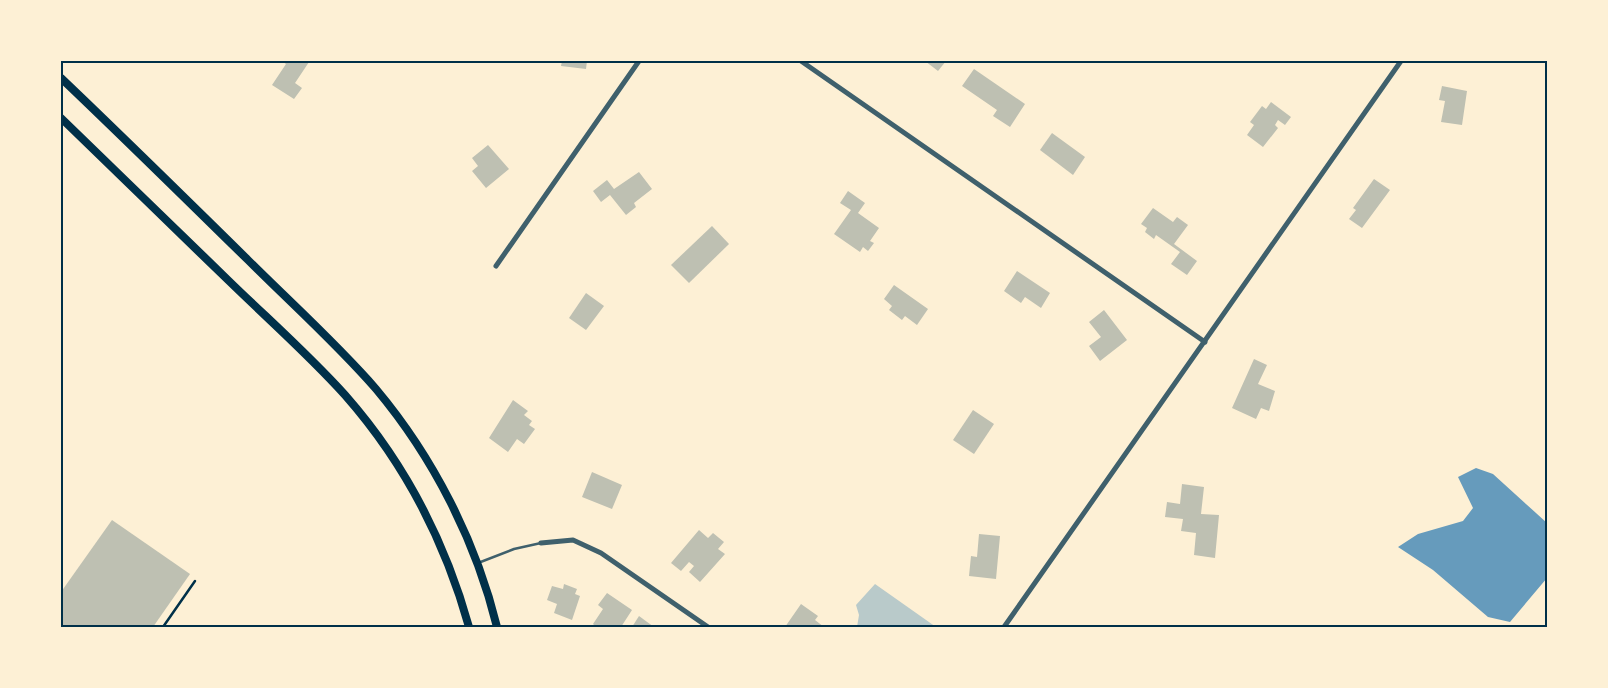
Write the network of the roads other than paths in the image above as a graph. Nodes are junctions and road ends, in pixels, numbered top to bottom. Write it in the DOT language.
graph roads {
  1 [pos="639,61"];
  2 [pos="801,61"];
  3 [pos="1400,61"];
  4 [pos="61,78"];
  5 [pos="61,118"];
  6 [pos="496,266"];
  7 [pos="1205,342"];
  8 [pos="540,543"];
  9 [pos="477,563"];
  10 [pos="468,627"];
  11 [pos="497,627"];
  12 [pos="708,627"];
  13 [pos="1004,627"];
  1 -- 6 [label="street"];
  2 -- 7 [label="street"];
  3 -- 7 [label="street"];
  4 -- 9 [label="main road"];
  5 -- 10 [label="main road"];
  7 -- 13 [label="street"];
  8 -- 9 [label="lane"];
  8 -- 12 [label="street"];
  9 -- 11 [label="main road"];
}
